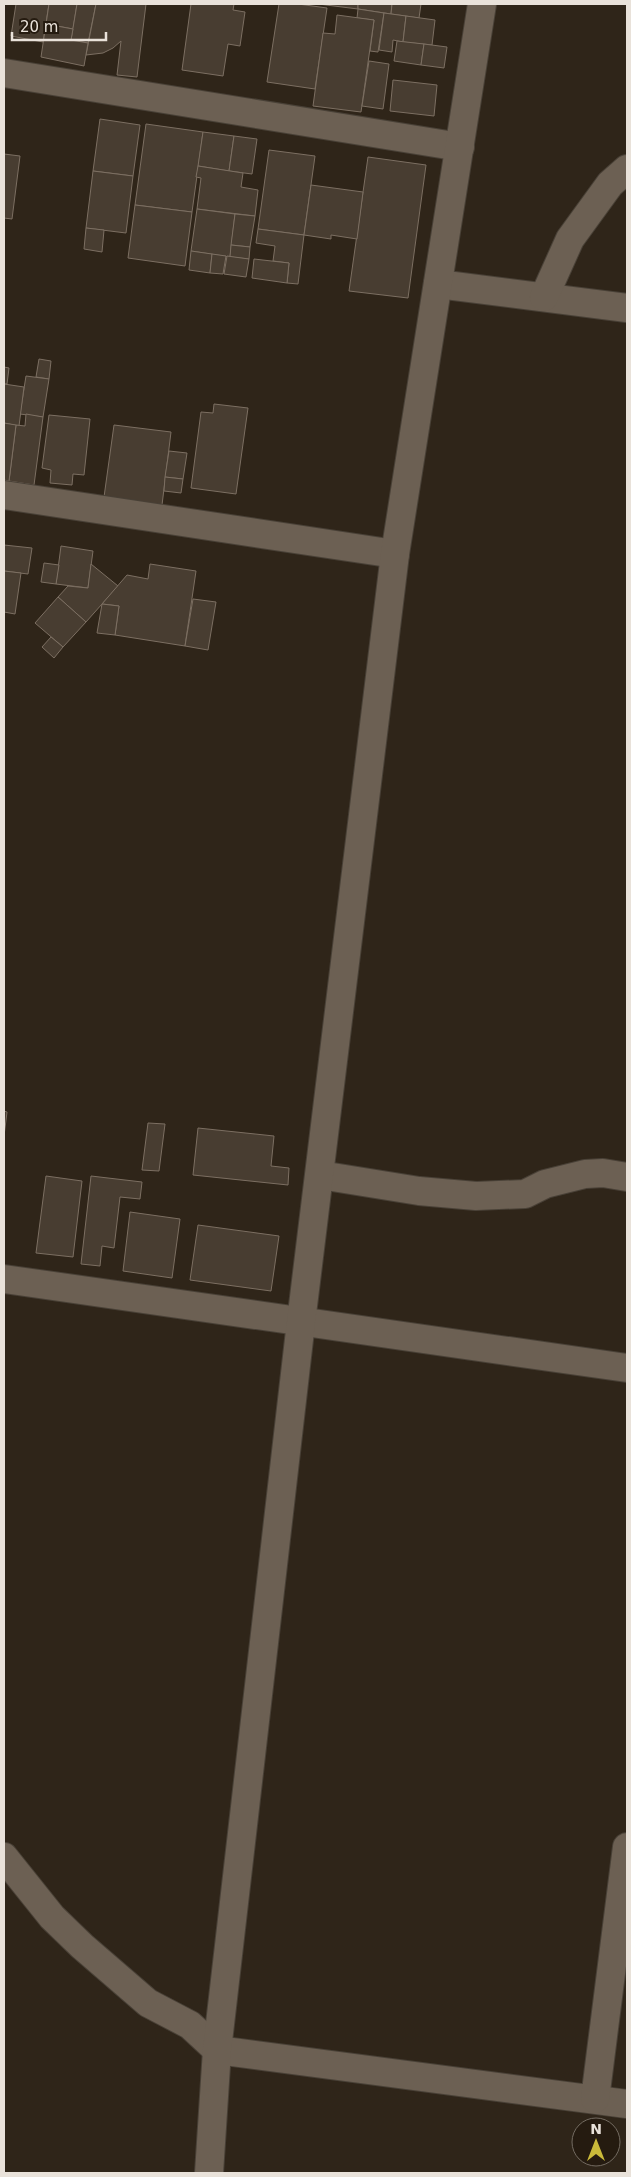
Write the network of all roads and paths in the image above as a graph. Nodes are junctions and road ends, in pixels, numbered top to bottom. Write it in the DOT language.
graph roads {
  1 [pos="482,4"];
  2 [pos="4,73"];
  3 [pos="460,147"];
  4 [pos="627,169"];
  5 [pos="438,284"];
  6 [pos="544,297"];
  7 [pos="627,308"];
  8 [pos="4,496"];
  9 [pos="395,554"];
  10 [pos="320,1176"];
  11 [pos="627,1177"];
  12 [pos="4,1279"];
  13 [pos="301,1322"];
  14 [pos="627,1368"];
  15 [pos="627,1847"];
  16 [pos="4,1857"];
  17 [pos="217,2050"];
  18 [pos="595,2100"];
  19 [pos="627,2104"];
  20 [pos="209,2173"];
  1 -- 3 [label="street"];
  2 -- 3 [label="street"];
  3 -- 5 [label="street"];
  4 -- 6 [label="street"];
  5 -- 6 [label="street"];
  5 -- 9 [label="street"];
  6 -- 7 [label="street"];
  8 -- 9 [label="street"];
  9 -- 10 [label="street"];
  10 -- 11 [label="street"];
  10 -- 13 [label="street"];
  12 -- 13 [label="street"];
  13 -- 14 [label="street"];
  13 -- 17 [label="street"];
  15 -- 18 [label="street"];
  16 -- 17 [label="street"];
  17 -- 18 [label="street"];
  17 -- 20 [label="street"];
  18 -- 19 [label="street"];
}
